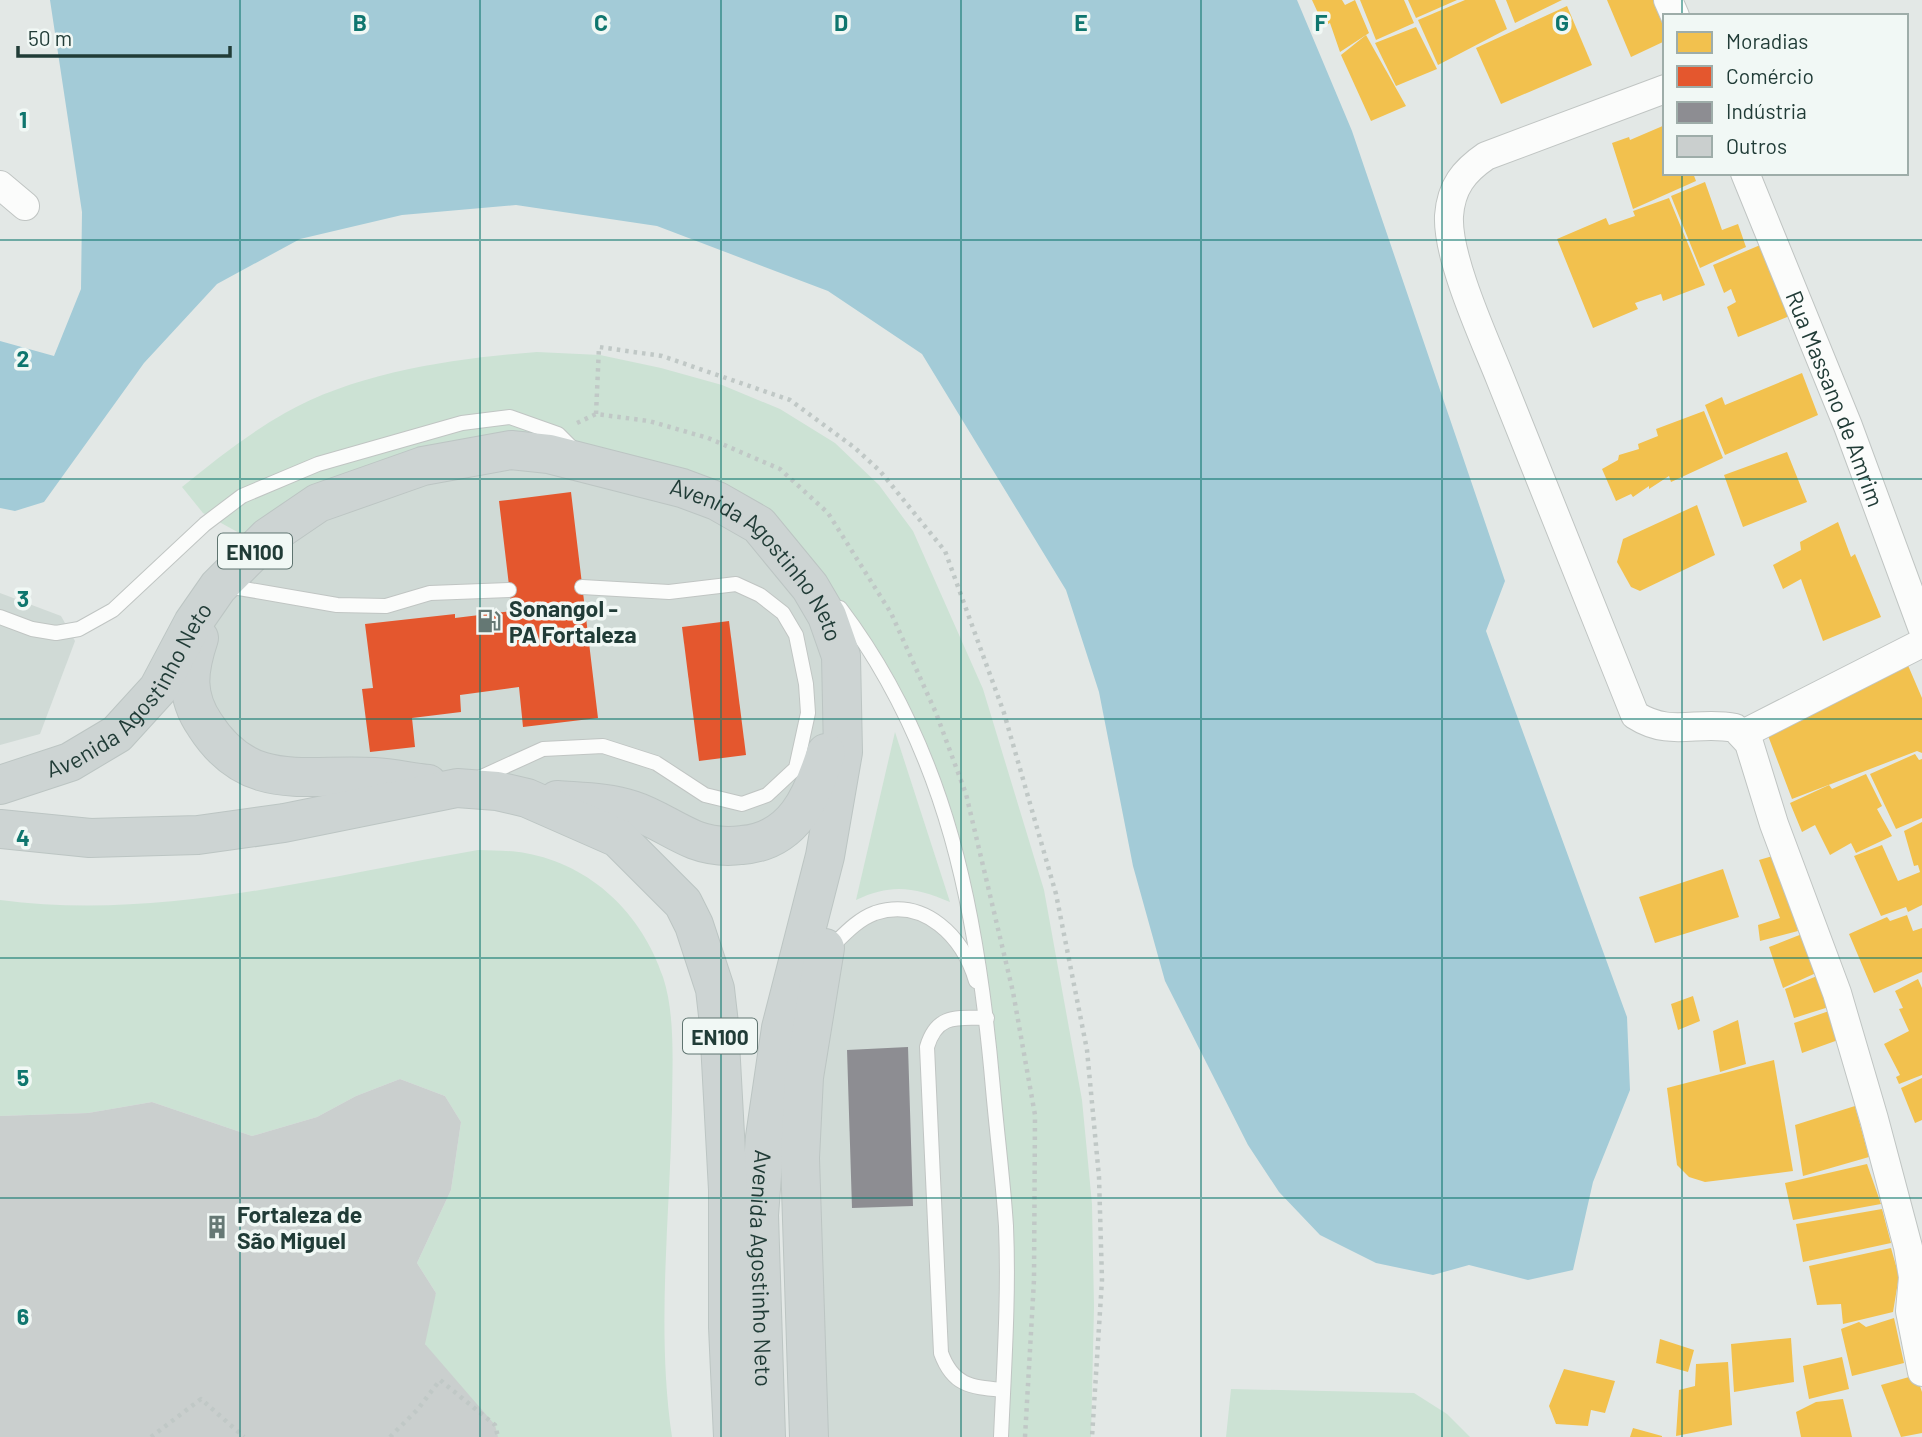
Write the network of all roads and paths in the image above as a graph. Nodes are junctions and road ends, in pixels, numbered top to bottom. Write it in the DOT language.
graph roads {
  1 [pos="1663,90"];
  2 [pos="1746,175"];
  3 [pos="0,185"];
  4 [pos="25,206"];
  5 [pos="596,414"];
  6 [pos="558,434"];
  7 [pos="588,465"];
  8 [pos="220,586"];
  9 [pos="582,587"];
  10 [pos="810,587"];
  11 [pos="509,590"];
  12 [pos="0,617"];
  13 [pos="1922,627"];
  14 [pos="1922,643"];
  15 [pos="841,656"];
  16 [pos="1743,734"];
  17 [pos="0,785"];
  18 [pos="457,788"];
  19 [pos="527,798"];
  20 [pos="0,829"];
  21 [pos="824,953"];
  22 [pos="987,1018"];
  23 [pos="1918,1274"];
  24 [pos="1922,1372"];
  25 [pos="1003,1390"];
  26 [pos="151,1437"];
  27 [pos="244,1437"];
  28 [pos="390,1437"];
  29 [pos="498,1437"];
  30 [pos="733,1437"];
  31 [pos="766,1437"];
  32 [pos="808,1437"];
  33 [pos="1002,1437"];
  34 [pos="1025,1437"];
  35 [pos="1092,1437"];
  1 -- 16 [label="street"];
  2 -- 13 [label="street, Rua Massano de Amrim"];
  3 -- 4 [label="street"];
  5 -- 6 [label="path"];
  5 -- 34 [label="path"];
  5 -- 35 [label="path"];
  6 -- 7 [label="lane"];
  6 -- 12 [label="lane"];
  7 -- 8 [label="main road, Avenida Agostinho Neto / EN100"];
  7 -- 10 [label="main road, Avenida Agostinho Neto / EN100"];
  8 -- 11 [label="lane"];
  8 -- 17 [label="main road, Avenida Agostinho Neto / EN100"];
  8 -- 18 [label="main road"];
  9 -- 18 [label="lane"];
  10 -- 15 [label="main road, Avenida Agostinho Neto / EN100"];
  10 -- 22 [label="lane"];
  14 -- 16 [label="street"];
  15 -- 19 [label="main road"];
  15 -- 21 [label="main road"];
  15 -- 31 [label="main road, Avenida Agostinho Neto / EN100"];
  16 -- 23 [label="street"];
  18 -- 19 [label="main road, Avenida Agostinho Neto / EN100"];
  18 -- 20 [label="main road, Avenida Agostinho Neto / EN100"];
  19 -- 30 [label="main road, Avenida Agostinho Neto / EN100"];
  21 -- 22 [label="lane"];
  21 -- 32 [label="main road"];
  22 -- 25 [label="lane"];
  22 -- 25 [label="lane"];
  23 -- 24 [label="street"];
  25 -- 33 [label="lane"];
  26 -- 27 [label="path"];
  28 -- 29 [label="path"];
}
